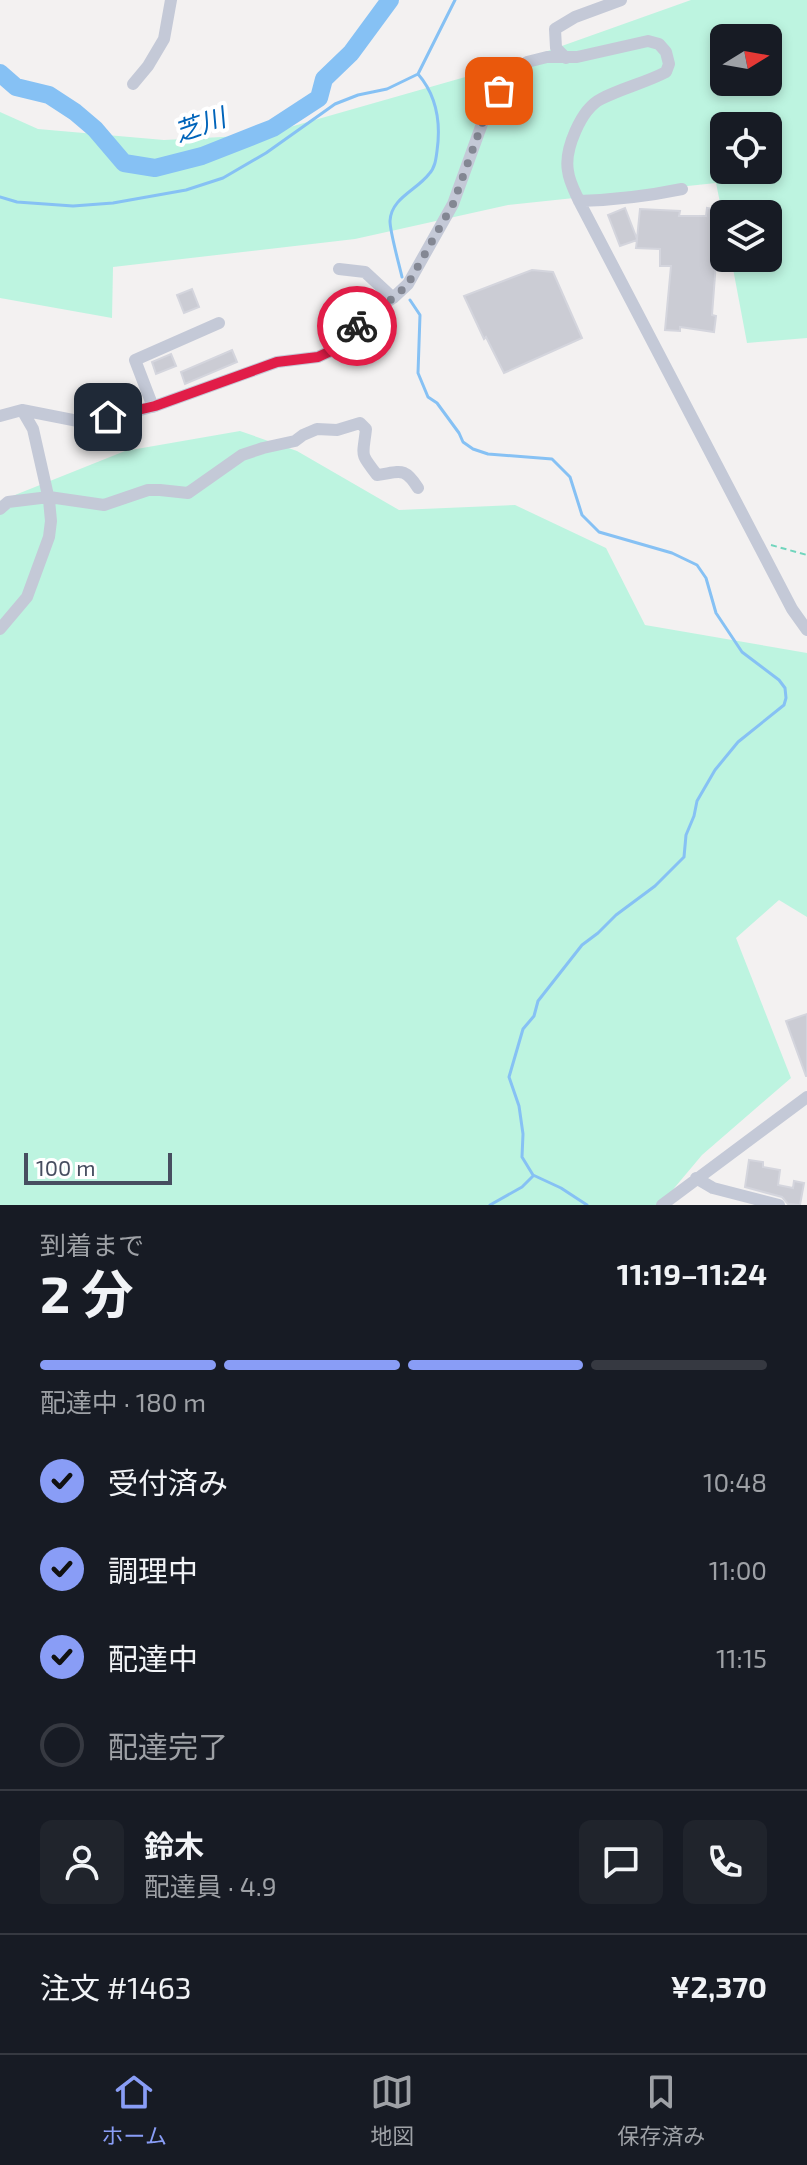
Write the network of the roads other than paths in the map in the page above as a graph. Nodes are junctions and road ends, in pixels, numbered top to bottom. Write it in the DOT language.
graph roads {
  1 [pos="171,0"];
  2 [pos="621,0"];
  3 [pos="566,58"];
  4 [pos="133,84"];
  5 [pos="682,189"];
  6 [pos="579,201"];
  7 [pos="339,269"];
  8 [pos="393,298"];
  9 [pos="219,323"];
  10 [pos="153,407"];
  11 [pos="22,410"];
  12 [pos="0,416"];
  13 [pos="418,488"];
  14 [pos="49,497"];
  15 [pos="0,509"];
  16 [pos="0,629"];
  17 [pos="807,630"];
  18 [pos="807,1097"];
  19 [pos="696,1178"];
  20 [pos="662,1205"];
  21 [pos="779,1205"];
  1 -- 4 [label="street"];
  2 -- 3 [label="street"];
  3 -- 6 [label="street"];
  3 -- 8 [label="street"];
  5 -- 6 [label="street"];
  6 -- 17 [label="street"];
  7 -- 8 [label="street"];
  8 -- 10 [label="street"];
  9 -- 10 [label="street"];
  10 -- 11 [label="street"];
  11 -- 12 [label="street"];
  11 -- 14 [label="street"];
  13 -- 14 [label="street"];
  14 -- 15 [label="street"];
  14 -- 16 [label="street"];
  18 -- 19 [label="street"];
  19 -- 20 [label="street"];
  19 -- 21 [label="street"];
}
